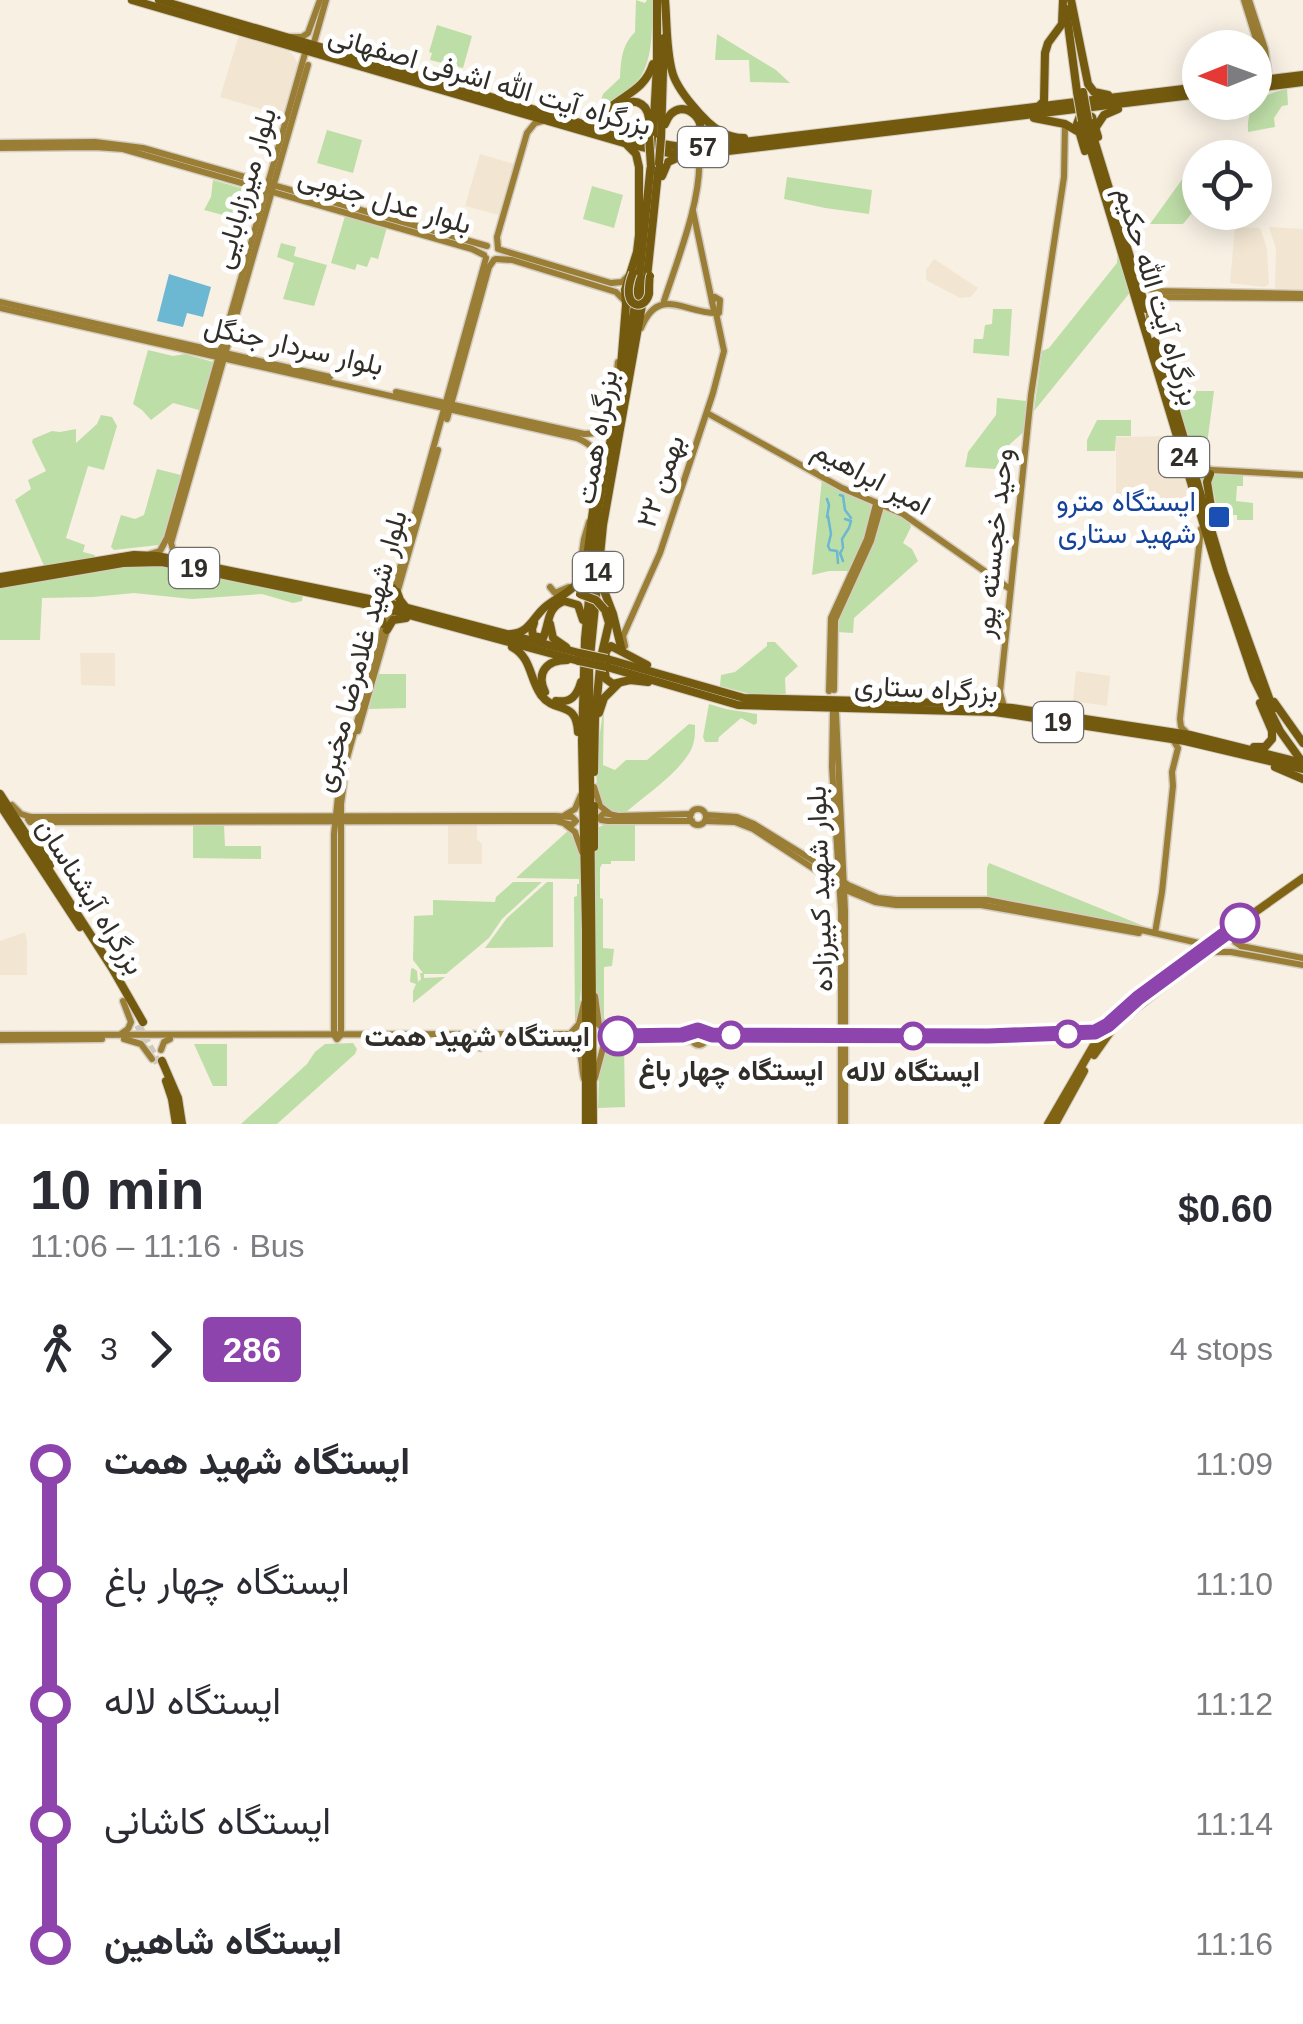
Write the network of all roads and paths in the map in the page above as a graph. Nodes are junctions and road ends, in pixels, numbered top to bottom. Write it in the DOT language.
graph roads {
  1 [pos="132,0"];
  2 [pos="160,0"];
  3 [pos="323,0"];
  4 [pos="656,0"];
  5 [pos="665,0"];
  6 [pos="1067,0"];
  7 [pos="1247,0"];
  8 [pos="1256,30"];
  9 [pos="657,40"];
  10 [pos="292,42"];
  11 [pos="310,47"];
  12 [pos="329,52"];
  13 [pos="1272,72"];
  14 [pos="1303,77"];
  15 [pos="1272,81"];
  16 [pos="1182,92"];
  17 [pos="1141,95"];
  18 [pos="1182,95"];
  19 [pos="1170,98"];
  20 [pos="522,108"];
  21 [pos="1036,108"];
  22 [pos="1023,117"];
  23 [pos="550,120"];
  24 [pos="586,123"];
  25 [pos="1089,123"];
  26 [pos="1065,124"];
  27 [pos="899,127"];
  28 [pos="886,129"];
  29 [pos="1080,135"];
  30 [pos="524,139"];
  31 [pos="758,139"];
  32 [pos="657,140"];
  33 [pos="624,143"];
  34 [pos="0,146"];
  35 [pos="713,153"];
  36 [pos="674,154"];
  37 [pos="700,157"];
  38 [pos="274,176"];
  39 [pos="656,180"];
  40 [pos="256,184"];
  41 [pos="270,188"];
  42 [pos="284,192"];
  43 [pos="656,197"];
  44 [pos="266,203"];
  45 [pos="695,206"];
  46 [pos="1112,206"];
  47 [pos="657,210"];
  48 [pos="639,235"];
  49 [pos="493,247"];
  50 [pos="490,258"];
  51 [pos="565,272"];
  52 [pos="632,272"];
  53 [pos="648,276"];
  54 [pos="1138,282"];
  55 [pos="616,288"];
  56 [pos="604,289"];
  57 [pos="1155,294"];
  58 [pos="1303,296"];
  59 [pos="664,302"];
  60 [pos="0,305"];
  61 [pos="625,306"];
  62 [pos="715,306"];
  63 [pos="1149,321"];
  64 [pos="229,332"];
  65 [pos="623,336"];
  66 [pos="636,343"];
  67 [pos="201,348"];
  68 [pos="222,354"];
  69 [pos="245,356"];
  70 [pos="452,392"];
  71 [pos="429,399"];
  72 [pos="448,406"];
  73 [pos="461,409"];
  74 [pos="617,410"];
  75 [pos="707,413"];
  76 [pos="444,421"];
  77 [pos="578,436"];
  78 [pos="1189,454"];
  79 [pos="606,468"];
  80 [pos="1188,471"];
  81 [pos="1209,471"];
  82 [pos="1303,475"];
  83 [pos="609,491"];
  84 [pos="878,508"];
  85 [pos="1201,529"];
  86 [pos="169,540"];
  87 [pos="1198,550"];
  88 [pos="1218,550"];
  89 [pos="144,555"];
  90 [pos="184,560"];
  91 [pos="1217,569"];
  92 [pos="1012,575"];
  93 [pos="0,581"];
  94 [pos="997,582"];
  95 [pos="550,587"];
  96 [pos="1010,589"];
  97 [pos="395,590"];
  98 [pos="370,600"];
  99 [pos="551,601"];
  100 [pos="356,603"];
  101 [pos="391,607"];
  102 [pos="407,608"];
  103 [pos="582,615"];
  104 [pos="594,616"];
  105 [pos="418,618"];
  106 [pos="536,618"];
  107 [pos="385,627"];
  108 [pos="494,635"];
  109 [pos="585,639"];
  110 [pos="623,648"];
  111 [pos="579,657"];
  112 [pos="607,663"];
  113 [pos="584,673"];
  114 [pos="1254,679"];
  115 [pos="622,682"];
  116 [pos="1264,688"];
  117 [pos="832,691"];
  118 [pos="762,699"];
  119 [pos="850,700"];
  120 [pos="596,702"];
  121 [pos="999,702"];
  122 [pos="811,704"];
  123 [pos="775,707"];
  124 [pos="858,707"];
  125 [pos="833,718"];
  126 [pos="596,730"];
  127 [pos="1190,736"];
  128 [pos="1201,738"];
  129 [pos="1172,739"];
  130 [pos="1303,744"];
  131 [pos="1228,751"];
  132 [pos="1302,761"];
  133 [pos="582,769"];
  134 [pos="1303,782"];
  135 [pos="0,786"];
  136 [pos="594,787"];
  137 [pos="583,789"];
  138 [pos="0,794"];
  139 [pos="338,802"];
  140 [pos="0,805"];
  141 [pos="12,806"];
  142 [pos="31,817"];
  143 [pos="323,818"];
  144 [pos="338,818"];
  145 [pos="352,818"];
  146 [pos="556,818"];
  147 [pos="612,818"];
  148 [pos="692,818"];
  149 [pos="706,818"];
  150 [pos="179,819"];
  151 [pos="44,822"];
  152 [pos="338,834"];
  153 [pos="595,836"];
  154 [pos="37,840"];
  155 [pos="836,852"];
  156 [pos="822,866"];
  157 [pos="587,867"];
  158 [pos="51,870"];
  159 [pos="842,881"];
  160 [pos="1303,881"];
  161 [pos="864,896"];
  162 [pos="845,911"];
  163 [pos="1157,934"];
  164 [pos="1232,934"];
  165 [pos="1181,940"];
  166 [pos="1213,942"];
  167 [pos="1240,950"];
  168 [pos="1204,952"];
  169 [pos="592,959"];
  170 [pos="1188,961"];
  171 [pos="1303,961"];
  172 [pos="586,992"];
  173 [pos="1152,992"];
  174 [pos="122,1001"];
  175 [pos="1140,1001"];
  176 [pos="338,1024"];
  177 [pos="1108,1025"];
  178 [pos="142,1028"];
  179 [pos="335,1036"];
  180 [pos="352,1036"];
  181 [pos="1080,1036"];
  182 [pos="0,1037"];
  183 [pos="122,1037"];
  184 [pos="170,1037"];
  185 [pos="616,1037"];
  186 [pos="692,1037"];
  187 [pos="705,1037"];
  188 [pos="492,1038"];
  189 [pos="570,1038"];
  190 [pos="840,1038"];
  191 [pos="470,1039"];
  192 [pos="856,1040"];
  193 [pos="161,1050"];
  194 [pos="843,1050"];
  195 [pos="157,1061"];
  196 [pos="1084,1062"];
  197 [pos="586,1086"];
  198 [pos="592,1111"];
  199 [pos="179,1124"];
  200 [pos="589,1124"];
  201 [pos="843,1124"];
  202 [pos="1052,1124"];
  1 -- 10 [label="highway, بزرگراه آیت الله اشرفی اصفهانی / 57"];
  2 -- 10 [label="highway, بزرگراه آیت الله اشرفی اصفهانی / 57"];
  3 -- 11 [label="main road, بلوار میرزابابایی"];
  4 -- 9 [label="highway, بزرگراه همت / 14"];
  5 -- 31 [label="highway"];
  5 -- 32 [label="highway, بزرگراه همت / 14"];
  6 -- 17 [label="highway"];
  6 -- 21 [label="highway"];
  6 -- 25 [label="highway, بزرگراه آیت الله حکیم / 24, bridge"];
  7 -- 8 [label="main road"];
  9 -- 24 [label="highway"];
  9 -- 32 [label="highway, بزرگراه همت / 14"];
  10 -- 11 [label="highway, بزرگراه آیت الله اشرفی اصفهانی / 57"];
  10 -- 11 [label="main road"];
  10 -- 11 [label="main road"];
  11 -- 12 [label="highway, بزرگراه آیت الله اشرفی اصفهانی / 57"];
  11 -- 12 [label="main road"];
  11 -- 12 [label="main road"];
  11 -- 38 [label="main road, بلوار میرزابابایی"];
  12 -- 20 [label="highway, 57"];
  13 -- 14 [label="main road"];
  14 -- 15 [label="highway"];
  16 -- 17 [label="highway, بزرگراه آیت الله اشرفی اصفهانی / 57"];
  17 -- 21 [label="highway, بزرگراه آیت الله اشرفی اصفهانی / 57"];
  18 -- 19 [label="highway, بزرگراه آیت الله اشرفی اصفهانی / 57"];
  19 -- 22 [label="highway, بزرگراه آیت الله اشرفی اصفهانی / 57"];
  19 -- 25 [label="highway"];
  20 -- 23 [label="highway, بزرگراه آیت الله اشرفی اصفهانی / 57"];
  20 -- 24 [label="highway, بزرگراه آیت الله اشرفی اصفهانی / 57"];
  20 -- 30 [label="main road"];
  21 -- 27 [label="highway, بزرگراه آیت الله اشرفی اصفهانی / 57"];
  22 -- 26 [label="highway"];
  22 -- 27 [label="highway, بزرگراه آیت الله اشرفی اصفهانی / 57"];
  23 -- 30 [label="main road"];
  23 -- 33 [label="highway, بزرگراه آیت الله اشرفی اصفهانی / 57"];
  24 -- 32 [label="highway, بزرگراه آیت الله اشرفی اصفهانی / 57"];
  25 -- 29 [label="highway"];
  25 -- 46 [label="highway, بزرگراه آیت الله حکیم / 24"];
  26 -- 29 [label="highway"];
  26 -- 92 [label="main road, وحید خجسته پور"];
  27 -- 28 [label="highway, بزرگراه آیت الله اشرفی اصفهانی / 57"];
  28 -- 31 [label="highway, بزرگراه آیت الله اشرفی اصفهانی / 57"];
  28 -- 35 [label="highway, بزرگراه آیت الله اشرفی اصفهانی / 57"];
  29 -- 46 [label="highway"];
  30 -- 49 [label="main road"];
  31 -- 32 [label="highway, بزرگراه آیت الله اشرفی اصفهانی / 57"];
  32 -- 32 [label="highway"];
  32 -- 32 [label="highway"];
  32 -- 39 [label="highway, بزرگراه همت / 14, bridge"];
  33 -- 36 [label="highway, بزرگراه آیت الله اشرفی اصفهانی / 57"];
  33 -- 48 [label="highway"];
  34 -- 40 [label="main road, بلوار عدل جنوبی"];
  35 -- 36 [label="highway, بزرگراه آیت الله اشرفی اصفهانی / 57"];
  35 -- 45 [label="main road"];
  36 -- 39 [label="highway"];
  37 -- 39 [label="highway"];
  37 -- 45 [label="main road"];
  38 -- 40 [label="main road"];
  38 -- 41 [label="main road, بلوار میرزابابایی"];
  38 -- 42 [label="main road"];
  39 -- 43 [label="highway, بزرگراه همت / 14"];
  39 -- 47 [label="highway"];
  39 -- 48 [label="highway"];
  39 -- 74 [label="highway, بزرگراه همت / 14"];
  40 -- 41 [label="main road, بلوار عدل جنوبی"];
  40 -- 44 [label="main road"];
  41 -- 42 [label="main road, بلوار عدل جنوبی"];
  41 -- 44 [label="main road, بلوار میرزابابایی"];
  42 -- 44 [label="main road"];
  42 -- 49 [label="main road, بلوار عدل جنوبی"];
  42 -- 50 [label="main road, بلوار عدل جنوبی"];
  43 -- 47 [label="highway"];
  43 -- 53 [label="highway, بزرگراه همت / 14"];
  44 -- 64 [label="main road, بلوار میرزابابایی"];
  45 -- 59 [label="main road"];
  45 -- 62 [label="main road, ۲۲ بهمن"];
  46 -- 54 [label="highway, بزرگراه آیت الله حکیم / 24"];
  46 -- 80 [label="highway, بزرگراه آیت الله حکیم / 24"];
  47 -- 53 [label="highway"];
  48 -- 52 [label="highway"];
  49 -- 50 [label="main road"];
  49 -- 50 [label="main road"];
  49 -- 51 [label="main road, بلوار عدل جنوبی"];
  50 -- 51 [label="main road, بلوار عدل جنوبی"];
  50 -- 70 [label="main road, بلوار شهید غلامرضا مخبری"];
  51 -- 55 [label="main road, بلوار عدل جنوبی"];
  51 -- 56 [label="main road, بلوار عدل جنوبی"];
  52 -- 53 [label="highway, bridge"];
  52 -- 55 [label="main road"];
  52 -- 61 [label="highway"];
  53 -- 59 [label="main road"];
  53 -- 66 [label="highway, بزرگراه همت / 14"];
  54 -- 57 [label="main road"];
  54 -- 63 [label="highway, بزرگراه آیت الله حکیم / 24"];
  55 -- 56 [label="main road, بلوار عدل جنوبی"];
  55 -- 61 [label="main road"];
  56 -- 61 [label="main road"];
  57 -- 58 [label="main road"];
  57 -- 63 [label="main road"];
  59 -- 62 [label="main road"];
  59 -- 66 [label="main road"];
  60 -- 67 [label="main road, بلوار سردار جنگل"];
  60 -- 68 [label="main road, بلوار سردار جنگل"];
  61 -- 65 [label="highway"];
  62 -- 75 [label="main road, ۲۲ بهمن"];
  63 -- 78 [label="highway, بزرگراه آیت الله حکیم / 24"];
  64 -- 67 [label="main road"];
  64 -- 68 [label="main road, بلوار میرزابابایی"];
  64 -- 69 [label="main road"];
  65 -- 74 [label="highway"];
  65 -- 77 [label="main road"];
  66 -- 83 [label="highway, بزرگراه همت / 14"];
  67 -- 68 [label="main road, بلوار سردار جنگل"];
  68 -- 69 [label="main road, بلوار سردار جنگل"];
  68 -- 71 [label="main road, بلوار سردار جنگل"];
  68 -- 86 [label="main road, بلوار میرزابابایی"];
  69 -- 71 [label="main road, بلوار سردار جنگل"];
  70 -- 71 [label="main road"];
  70 -- 72 [label="main road, بلوار شهید غلامرضا مخبری"];
  70 -- 73 [label="main road"];
  71 -- 72 [label="main road, بلوار سردار جنگل"];
  71 -- 76 [label="main road"];
  72 -- 73 [label="main road, بلوار سردار جنگل"];
  72 -- 76 [label="main road, بلوار شهید غلامرضا مخبری"];
  73 -- 76 [label="main road"];
  73 -- 77 [label="main road, بلوار سردار جنگل"];
  74 -- 79 [label="highway, بزرگراه همت / 14"];
  75 -- 84 [label="main road, امیر ابراهیم"];
  75 -- 110 [label="main road, ۲۲ بهمن"];
  76 -- 97 [label="main road, بلوار شهید غلامرضا مخبری"];
  77 -- 95 [label="main road"];
  78 -- 81 [label="highway"];
  78 -- 88 [label="highway, بزرگراه آیت الله حکیم / 24"];
  79 -- 99 [label="highway"];
  79 -- 109 [label="highway, بزرگراه همت / 14"];
  80 -- 85 [label="highway"];
  80 -- 91 [label="highway, بزرگراه آیت الله حکیم / 24"];
  81 -- 82 [label="main road"];
  81 -- 88 [label="highway"];
  83 -- 104 [label="highway, بزرگراه همت / 14"];
  83 -- 110 [label="highway"];
  84 -- 94 [label="main road, امیر ابراهیم"];
  84 -- 117 [label="main road"];
  85 -- 87 [label="main road"];
  86 -- 89 [label="main road"];
  86 -- 90 [label="main road"];
  87 -- 91 [label="highway"];
  87 -- 127 [label="main road"];
  88 -- 116 [label="highway, بزرگراه آیت الله حکیم / 24"];
  89 -- 90 [label="highway, 19"];
  89 -- 93 [label="highway, 19"];
  90 -- 98 [label="highway, 19"];
  91 -- 114 [label="highway, بزرگراه آیت الله حکیم / 24"];
  92 -- 94 [label="main road"];
  92 -- 96 [label="main road, وحید خجسته پور"];
  93 -- 100 [label="highway, 19"];
  94 -- 96 [label="main road, امیر ابراهیم"];
  96 -- 121 [label="main road, وحید خجسته پور"];
  97 -- 98 [label="highway"];
  97 -- 101 [label="main road, بلوار شهید غلامرضا مخبری"];
  97 -- 102 [label="highway"];
  98 -- 101 [label="highway, 19"];
  99 -- 106 [label="highway"];
  99 -- 120 [label="highway, bridge"];
  100 -- 101 [label="highway, 19"];
  100 -- 107 [label="highway"];
  101 -- 102 [label="highway, 19"];
  101 -- 105 [label="highway, 19"];
  101 -- 107 [label="main road, بلوار شهید غلامرضا مخبری"];
  102 -- 108 [label="highway, 19"];
  103 -- 106 [label="highway"];
  103 -- 109 [label="highway"];
  103 -- 111 [label="highway"];
  104 -- 120 [label="highway"];
  104 -- 157 [label="highway, بزرگراه همت / 14"];
  105 -- 107 [label="highway"];
  105 -- 108 [label="highway, 19"];
  106 -- 108 [label="highway"];
  107 -- 139 [label="main road, بلوار شهید غلامرضا مخبری"];
  108 -- 111 [label="highway, 19"];
  108 -- 133 [label="highway"];
  109 -- 113 [label="highway, بزرگراه همت / 14"];
  110 -- 115 [label="highway"];
  110 -- 118 [label="highway"];
  111 -- 112 [label="highway, 19, bridge"];
  111 -- 113 [label="highway"];
  112 -- 118 [label="highway, بزرگراه ستاری / 19"];
  112 -- 123 [label="highway, بزرگراه ستاری / 19"];
  113 -- 133 [label="highway, بزرگراه همت / 14"];
  114 -- 128 [label="highway"];
  114 -- 132 [label="highway, بزرگراه آیت الله حکیم / 24"];
  115 -- 123 [label="highway"];
  115 -- 126 [label="highway"];
  116 -- 130 [label="highway"];
  116 -- 132 [label="highway, بزرگراه آیت الله حکیم / 24"];
  117 -- 119 [label="main road"];
  117 -- 122 [label="main road"];
  118 -- 122 [label="highway, بزرگراه ستاری / 19"];
  119 -- 122 [label="highway, بزرگراه ستاری / 19"];
  119 -- 127 [label="highway, بزرگراه ستاری / 19"];
  120 -- 126 [label="highway"];
  122 -- 123 [label="highway, بزرگراه ستاری / 19"];
  122 -- 124 [label="highway, بزرگراه ستاری / 19"];
  122 -- 125 [label="main road"];
  124 -- 125 [label="main road"];
  124 -- 129 [label="highway, بزرگراه ستاری / 19"];
  125 -- 155 [label="main road, بلوار شهید کبیرزاده"];
  125 -- 159 [label="main road, بلوار شهید کبیرزاده"];
  126 -- 136 [label="highway"];
  127 -- 128 [label="highway, بزرگراه ستاری / 19"];
  128 -- 132 [label="highway, بزرگراه ستاری / 19"];
  129 -- 131 [label="highway, بزرگراه ستاری / 19"];
  129 -- 163 [label="main road"];
  131 -- 132 [label="highway, بزرگراه ستاری / 19"];
  131 -- 134 [label="highway"];
  133 -- 137 [label="highway, بزرگراه همت / 14"];
  135 -- 141 [label="highway"];
  136 -- 147 [label="main road"];
  136 -- 153 [label="highway"];
  137 -- 146 [label="main road"];
  137 -- 157 [label="highway, بزرگراه همت / 14"];
  138 -- 158 [label="highway, بزرگراه آبشناسان"];
  139 -- 143 [label="main road"];
  139 -- 144 [label="main road, بلوار شهید غلامرضا مخبری"];
  139 -- 145 [label="main road"];
  140 -- 178 [label="highway, بزرگراه آبشناسان"];
  141 -- 142 [label="main road"];
  141 -- 158 [label="highway"];
  142 -- 150 [label="main road"];
  142 -- 151 [label="main road"];
  143 -- 144 [label="main road"];
  143 -- 150 [label="main road"];
  143 -- 152 [label="main road"];
  144 -- 145 [label="main road"];
  144 -- 152 [label="main road, بلوار شهید غلامرضا مخبری"];
  145 -- 146 [label="main road"];
  145 -- 152 [label="main road"];
  146 -- 157 [label="main road"];
  147 -- 148 [label="main road"];
  147 -- 153 [label="main road"];
  148 -- 149 [label="main road"];
  148 -- 149 [label="main road"];
  149 -- 156 [label="main road"];
  149 -- 159 [label="main road"];
  150 -- 151 [label="main road"];
  151 -- 154 [label="main road"];
  152 -- 176 [label="main road, بلوار شهید غلامرضا مخبری"];
  153 -- 157 [label="highway"];
  154 -- 158 [label="highway"];
  155 -- 156 [label="main road"];
  155 -- 159 [label="main road, بلوار شهید کبیرزاده"];
  156 -- 159 [label="main road"];
  157 -- 169 [label="highway, بزرگراه همت / 14"];
  157 -- 172 [label="highway, بزرگراه همت / 14"];
  158 -- 178 [label="highway, بزرگراه آبشناسان"];
  159 -- 161 [label="main road"];
  159 -- 161 [label="main road"];
  159 -- 162 [label="main road, بلوار شهید کبیرزاده"];
  159 -- 190 [label="main road, بلوار شهید کبیرزاده"];
  160 -- 164 [label="main road"];
  160 -- 166 [label="main road"];
  161 -- 162 [label="main road"];
  161 -- 163 [label="main road"];
  162 -- 190 [label="main road, بلوار شهید کبیرزاده"];
  163 -- 165 [label="main road"];
  163 -- 166 [label="main road"];
  164 -- 167 [label="main road"];
  164 -- 168 [label="main road"];
  165 -- 168 [label="main road"];
  165 -- 170 [label="main road"];
  166 -- 168 [label="main road"];
  167 -- 168 [label="main road"];
  167 -- 171 [label="main road"];
  168 -- 170 [label="main road"];
  168 -- 173 [label="main road"];
  169 -- 185 [label="main road"];
  169 -- 198 [label="highway, بزرگراه همت / 14"];
  170 -- 173 [label="main road"];
  172 -- 189 [label="main road"];
  172 -- 197 [label="highway, بزرگراه همت / 14"];
  173 -- 175 [label="main road"];
  174 -- 183 [label="main road"];
  175 -- 177 [label="main road"];
  175 -- 202 [label="main road"];
  176 -- 179 [label="main road, بلوار شهید غلامرضا مخبری"];
  176 -- 180 [label="main road"];
  177 -- 181 [label="main road"];
  177 -- 196 [label="main road"];
  178 -- 183 [label="main road"];
  178 -- 184 [label="main road"];
  178 -- 184 [label="main road"];
  179 -- 180 [label="main road"];
  179 -- 184 [label="main road"];
  179 -- 191 [label="main road"];
  180 -- 189 [label="main road"];
  181 -- 190 [label="main road"];
  181 -- 192 [label="main road"];
  181 -- 196 [label="main road"];
  182 -- 183 [label="main road"];
  183 -- 195 [label="main road"];
  184 -- 193 [label="main road"];
  185 -- 186 [label="main road"];
  185 -- 198 [label="main road"];
  186 -- 187 [label="main road"];
  186 -- 187 [label="main road"];
  187 -- 190 [label="main road"];
  188 -- 189 [label="main road"];
  188 -- 191 [label="main road"];
  188 -- 191 [label="main road"];
  189 -- 197 [label="main road"];
  190 -- 192 [label="main road"];
  190 -- 194 [label="main road"];
  190 -- 194 [label="main road, بلوار شهید کبیرزاده"];
  192 -- 194 [label="main road"];
  194 -- 201 [label="main road, بلوار شهید کبیرزاده"];
  195 -- 199 [label="highway"];
  196 -- 202 [label="main road"];
  197 -- 200 [label="highway, بزرگراه همت / 14"];
  198 -- 200 [label="highway, بزرگراه همت / 14"];
}
